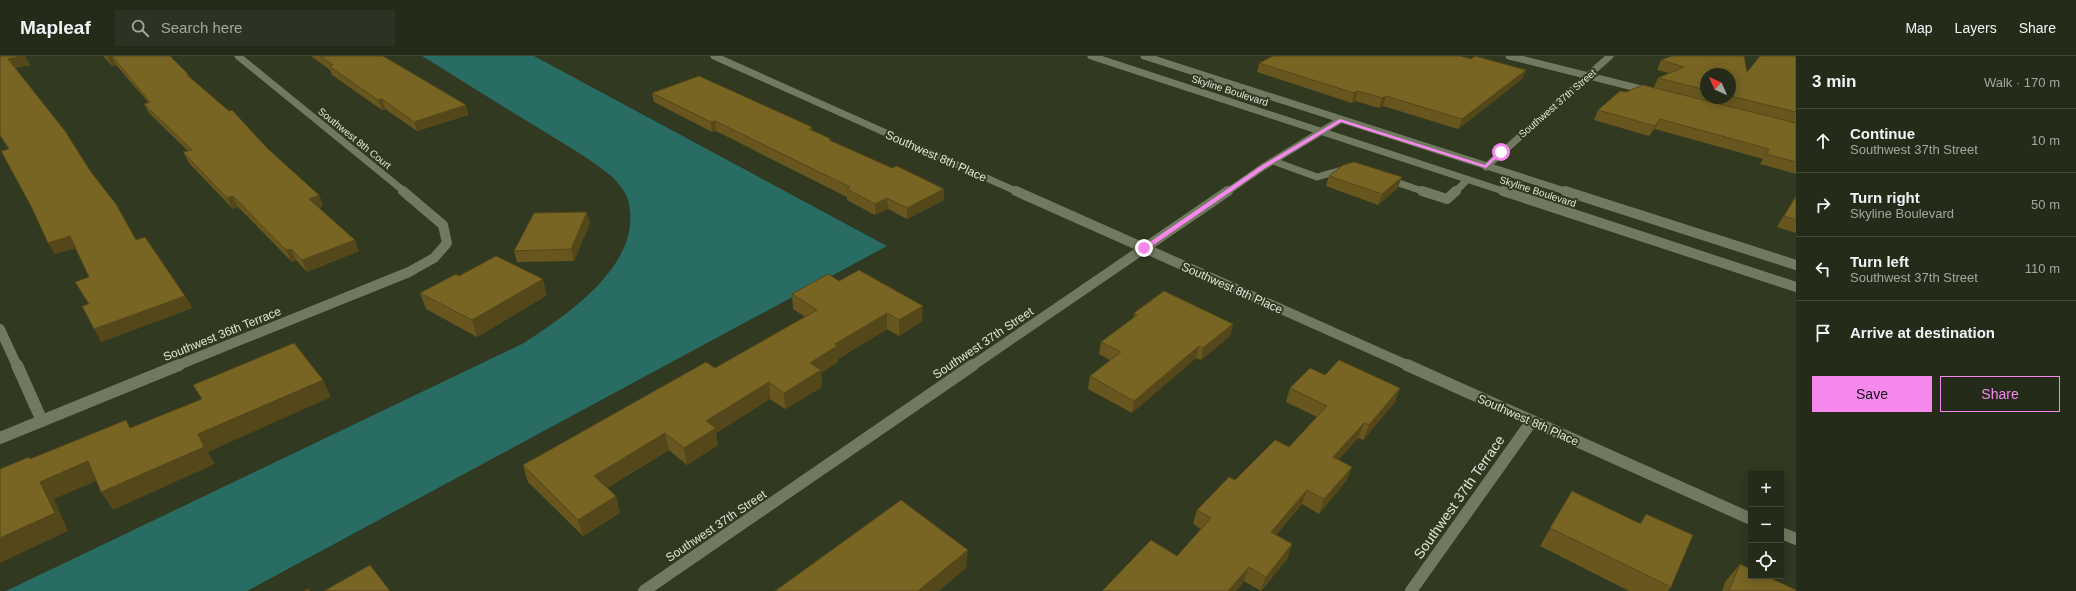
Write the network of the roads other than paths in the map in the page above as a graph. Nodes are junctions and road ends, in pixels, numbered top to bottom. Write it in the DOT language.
graph roads {
  1 [pos="238,56"];
  2 [pos="714,56"];
  3 [pos="1091,56"];
  4 [pos="1144,56"];
  5 [pos="1509,56"];
  6 [pos="1610,56"];
  7 [pos="1587,76"];
  8 [pos="1657,94"];
  9 [pos="1340,120"];
  10 [pos="1321,132"];
  11 [pos="1273,161"];
  12 [pos="1486,166"];
  13 [pos="1356,169"];
  14 [pos="1381,177"];
  15 [pos="1468,180"];
  16 [pos="447,243"];
  17 [pos="1144,248"];
  18 [pos="1796,265"];
  19 [pos="1796,288"];
  20 [pos="0,329"];
  21 [pos="42,421"];
  22 [pos="1532,421"];
  23 [pos="0,438"];
  24 [pos="1748,518"];
  25 [pos="1784,534"];
  26 [pos="1796,539"];
  27 [pos="644,591"];
  28 [pos="1411,591"];
  1 -- 16 [label="street, Southwest 8th Court"];
  2 -- 17 [label="street, Southwest 8th Place"];
  3 -- 10 [label="street, Skyline Boulevard"];
  4 -- 9 [label="street, Skyline Boulevard"];
  5 -- 7 [label="street"];
  6 -- 7 [label="street, Southwest 37th Street"];
  7 -- 8 [label="street"];
  7 -- 12 [label="street, Southwest 37th Street"];
  9 -- 10 [label="street, Southwest 37th Street"];
  9 -- 12 [label="street, Skyline Boulevard"];
  10 -- 11 [label="street, Southwest 37th Street"];
  10 -- 15 [label="street, Skyline Boulevard"];
  11 -- 13 [label="street"];
  11 -- 17 [label="street, Southwest 37th Street"];
  12 -- 18 [label="street, Skyline Boulevard"];
  14 -- 15 [label="street"];
  15 -- 19 [label="street, Skyline Boulevard"];
  16 -- 21 [label="street, Southwest 36th Terrace"];
  17 -- 22 [label="street, Southwest 8th Place"];
  17 -- 27 [label="street, Southwest 37th Street"];
  20 -- 21 [label="street"];
  21 -- 23 [label="street, Southwest 36th Terrace"];
  22 -- 24 [label="street, Southwest 8th Place"];
  22 -- 28 [label="street, Southwest 37th Terrace"];
  25 -- 26 [label="street"];
}
